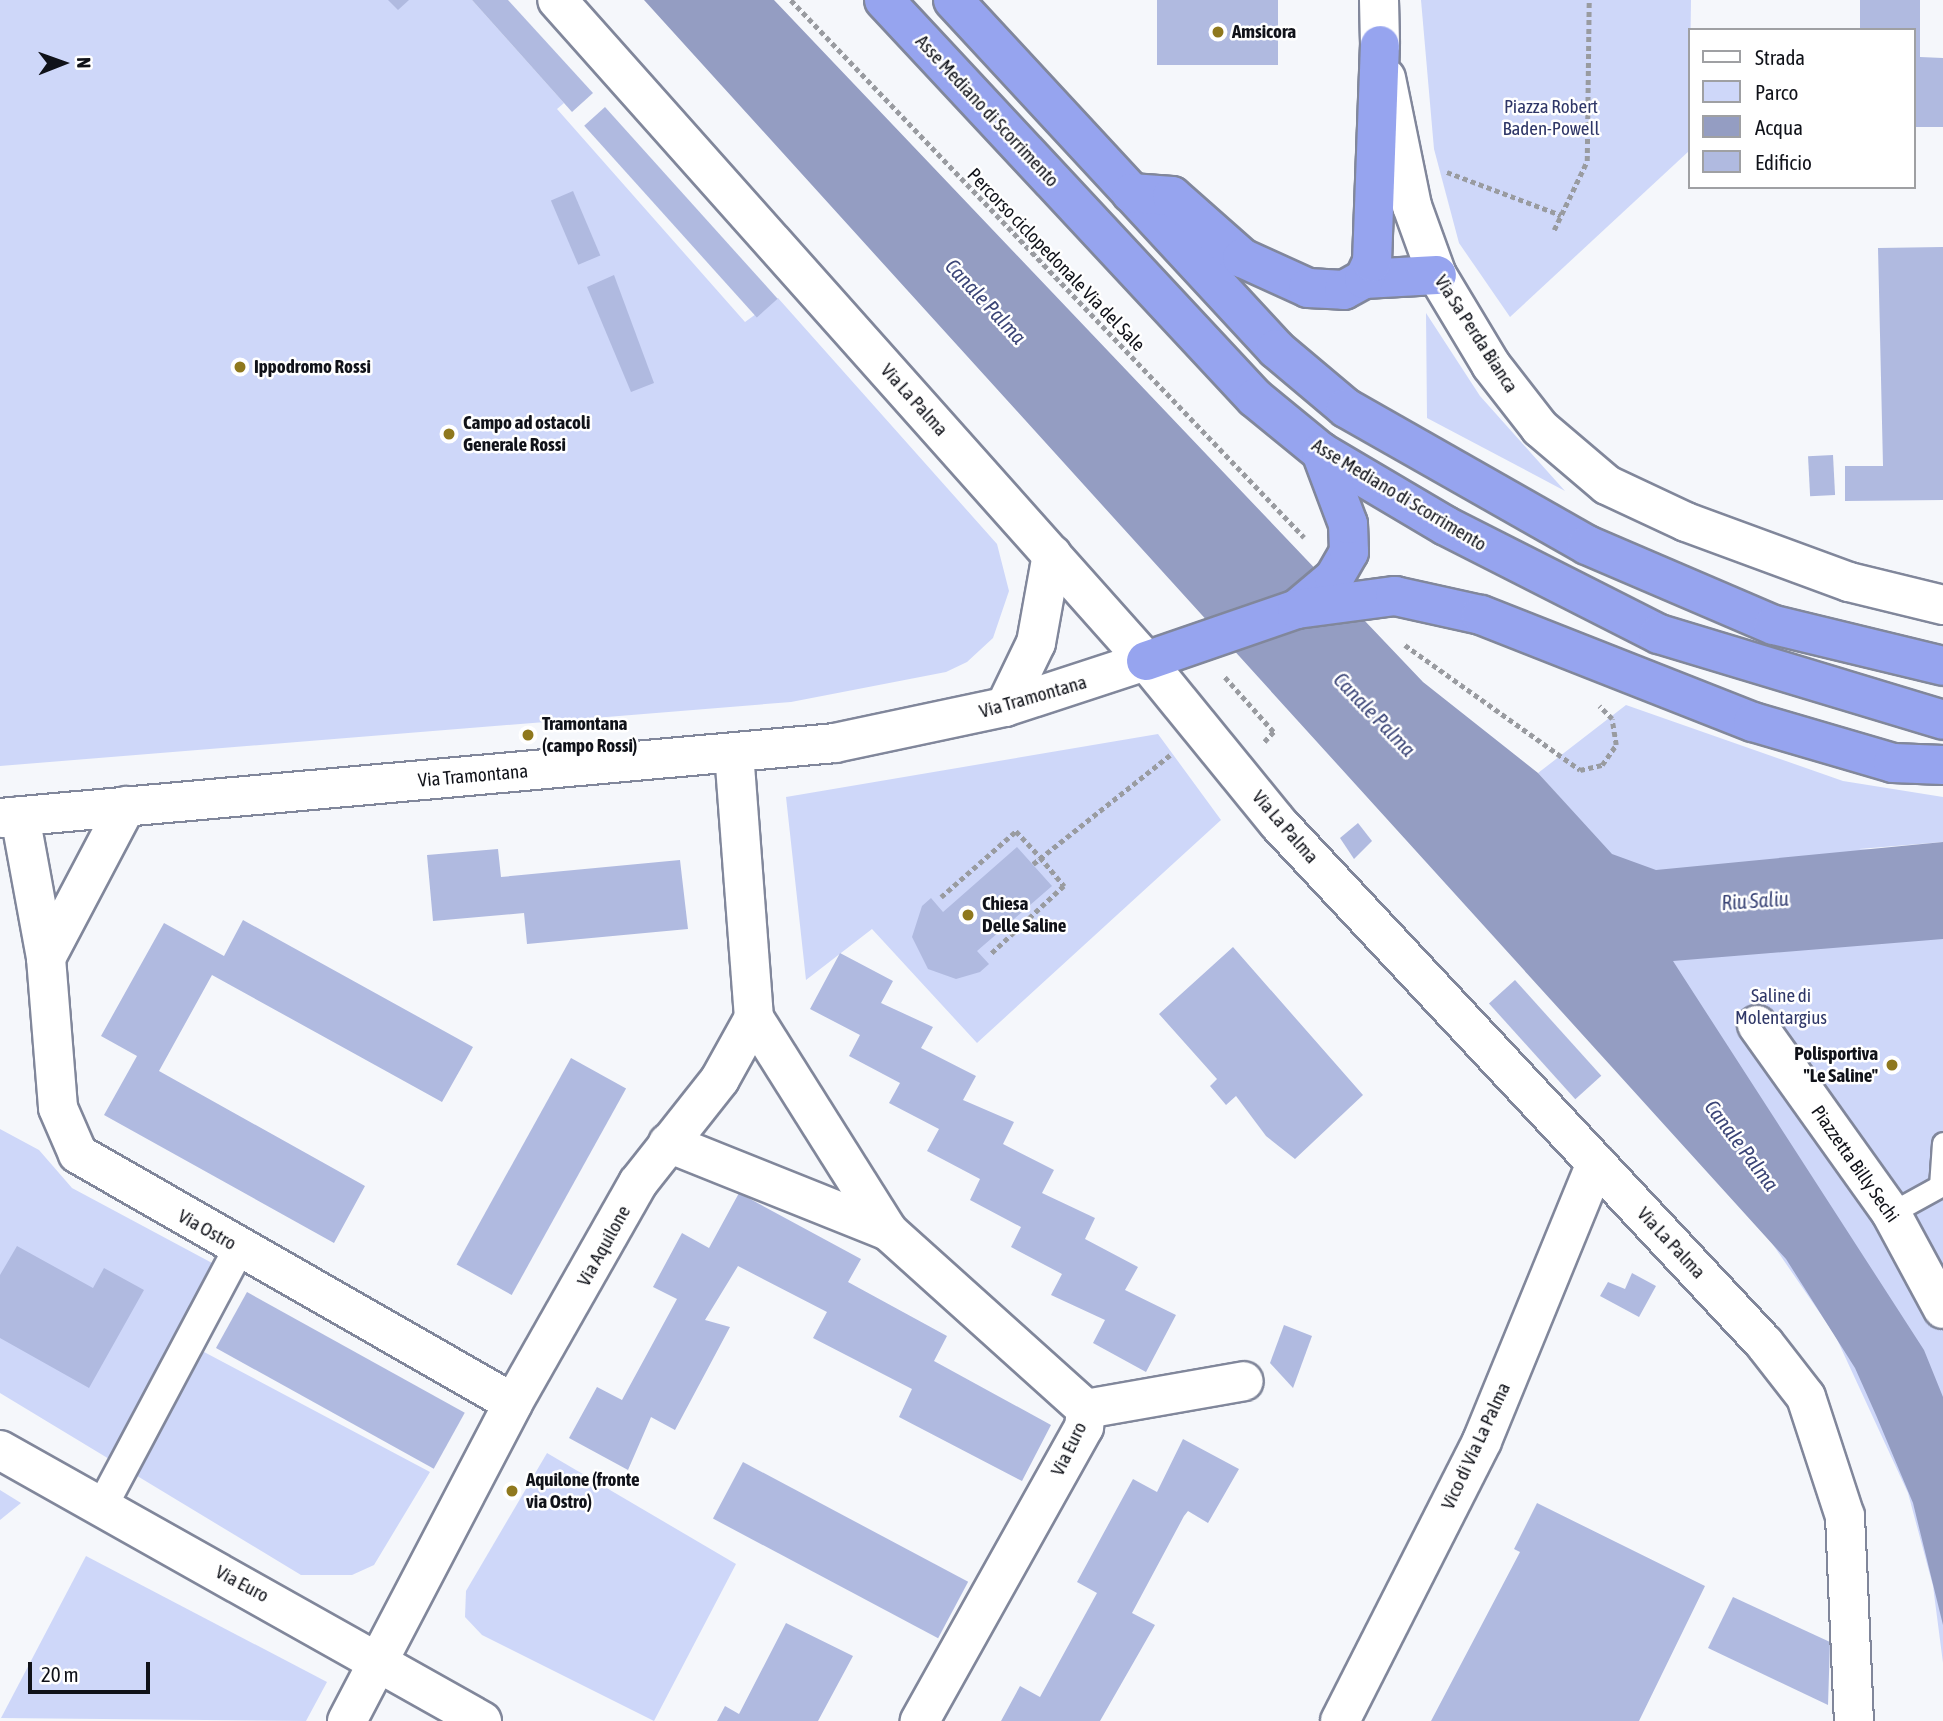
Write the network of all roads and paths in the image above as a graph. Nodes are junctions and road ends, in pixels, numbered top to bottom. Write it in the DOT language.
graph roads {
  1 [pos="557,0"];
  2 [pos="791,0"];
  3 [pos="884,0"];
  4 [pos="953,0"];
  5 [pos="1380,0"];
  6 [pos="1589,0"];
  7 [pos="1380,45"];
  8 [pos="1440,169"];
  9 [pos="1131,193"];
  10 [pos="1561,215"];
  11 [pos="1554,230"];
  12 [pos="1437,275"];
  13 [pos="1364,279"];
  14 [pos="1321,452"];
  15 [pos="1304,537"];
  16 [pos="1052,554"];
  17 [pos="1345,588"];
  18 [pos="1943,605"];
  19 [pos="1405,645"];
  20 [pos="1202,657"];
  21 [pos="1146,661"];
  22 [pos="1943,666"];
  23 [pos="1593,699"];
  24 [pos="1005,707"];
  25 [pos="1943,720"];
  26 [pos="1202,732"];
  27 [pos="734,753"];
  28 [pos="1943,765"];
  29 [pos="1248,784"];
  30 [pos="126,806"];
  31 [pos="10,817"];
  32 [pos="1040,857"];
  33 [pos="1033,864"];
  34 [pos="941,897"];
  35 [pos="991,954"];
  36 [pos="46,958"];
  37 [pos="754,1018"];
  38 [pos="1757,1026"];
  39 [pos="668,1143"];
  40 [pos="1943,1143"];
  41 [pos="1596,1163"];
  42 [pos="1891,1213"];
  43 [pos="888,1231"];
  44 [pos="239,1248"];
  45 [pos="1943,1309"];
  46 [pos="1244,1381"];
  47 [pos="513,1403"];
  48 [pos="1086,1409"];
  49 [pos="0,1451"];
  50 [pos="101,1508"];
  51 [pos="380,1660"];
  52 [pos="347,1721"];
  53 [pos="482,1721"];
  54 [pos="920,1721"];
  55 [pos="1340,1721"];
  56 [pos="1854,1721"];
  1 -- 16 [label="street, Via La Palma"];
  2 -- 15 [label="path, Percorso ciclopedonale Via del Sale"];
  3 -- 14 [label="highway, Asse Mediano di Scorrimento"];
  4 -- 9 [label="highway"];
  5 -- 7 [label="street, Via Sa Perda Bianca"];
  6 -- 10 [label="path"];
  7 -- 12 [label="street, Via Sa Perda Bianca"];
  7 -- 13 [label="highway"];
  8 -- 10 [label="path"];
  9 -- 13 [label="highway"];
  9 -- 22 [label="highway"];
  10 -- 11 [label="path"];
  12 -- 13 [label="highway"];
  12 -- 18 [label="street, Via Sa Perda Bianca"];
  14 -- 17 [label="highway"];
  14 -- 25 [label="highway, Asse Mediano di Scorrimento"];
  16 -- 21 [label="street, Via La Palma"];
  16 -- 24 [label="street"];
  17 -- 20 [label="highway"];
  17 -- 28 [label="highway"];
  19 -- 23 [label="path"];
  20 -- 21 [label="highway"];
  20 -- 29 [label="path"];
  21 -- 24 [label="street, Via Tramontana"];
  21 -- 26 [label="street, Via La Palma"];
  24 -- 27 [label="street, Via Tramontana"];
  26 -- 29 [label="street, Via La Palma"];
  26 -- 32 [label="path"];
  27 -- 30 [label="street, Via Tramontana"];
  27 -- 37 [label="street"];
  29 -- 41 [label="street, Via La Palma"];
  30 -- 31 [label="street, Via Tramontana"];
  30 -- 36 [label="street"];
  31 -- 36 [label="street, Via Ostro"];
  32 -- 33 [label="path"];
  32 -- 34 [label="path"];
  32 -- 35 [label="path"];
  36 -- 44 [label="street, Via Ostro"];
  37 -- 39 [label="street, Via Aquilone"];
  37 -- 43 [label="street, Via Euro"];
  38 -- 42 [label="street, Piazzetta Billy Sechi"];
  39 -- 43 [label="street, Via Euro"];
  39 -- 47 [label="street, Via Aquilone"];
  40 -- 42 [label="lane"];
  41 -- 55 [label="street, Vico di Via La Palma"];
  41 -- 56 [label="street, Via La Palma"];
  42 -- 45 [label="street, Piazzetta Billy Sechi"];
  43 -- 48 [label="street, Via Euro"];
  44 -- 47 [label="street, Via Ostro"];
  44 -- 50 [label="street"];
  46 -- 48 [label="street"];
  47 -- 51 [label="street, Via Aquilone"];
  48 -- 54 [label="street, Via Euro"];
  49 -- 50 [label="street, Via Euro"];
  50 -- 51 [label="street, Via Euro"];
  51 -- 52 [label="street, Via Aquilone"];
  51 -- 53 [label="street, Via Euro"];
}
